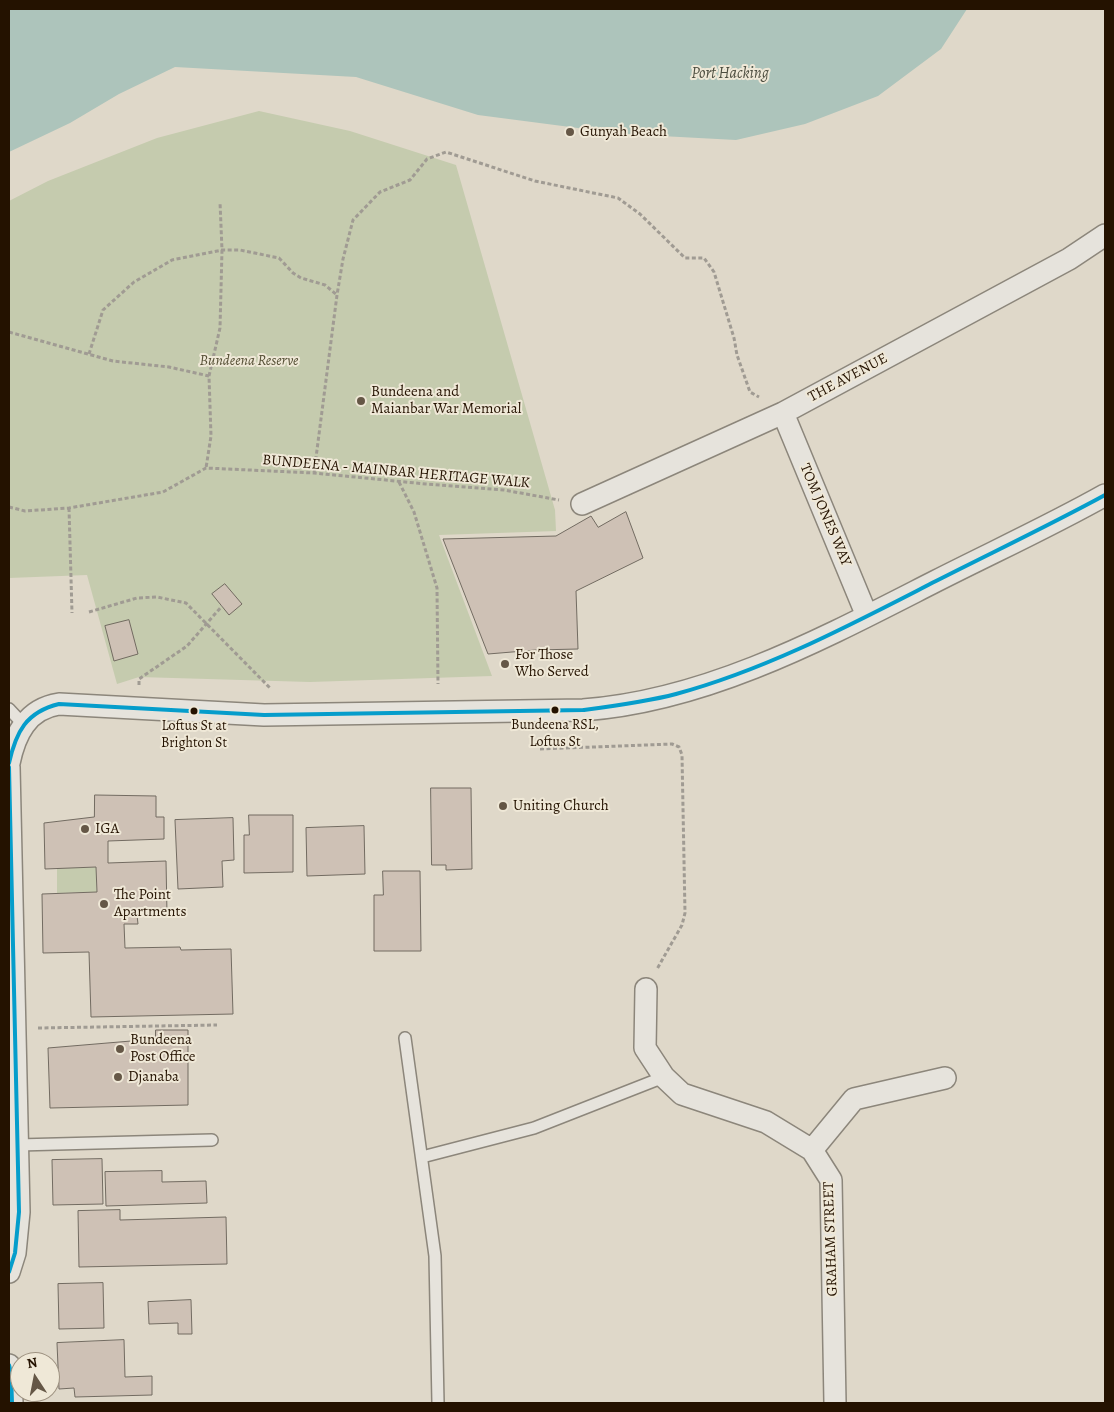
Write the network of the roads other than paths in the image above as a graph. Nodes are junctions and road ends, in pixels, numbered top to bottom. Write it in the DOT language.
graph roads {
  1 [pos="1105,235"];
  2 [pos="783,413"];
  3 [pos="1105,495"];
  4 [pos="582,504"];
  5 [pos="867,616"];
  6 [pos="9,709"];
  7 [pos="24,725"];
  8 [pos="9,763"];
  9 [pos="9,767"];
  10 [pos="646,989"];
  11 [pos="405,1038"];
  12 [pos="664,1077"];
  13 [pos="945,1078"];
  14 [pos="212,1140"];
  15 [pos="18,1145"];
  16 [pos="812,1150"];
  17 [pos="422,1157"];
  18 [pos="9,1272"];
  19 [pos="9,1365"];
  20 [pos="12,1403"];
  21 [pos="438,1403"];
  22 [pos="835,1403"];
  1 -- 2 [label="street, THE AVENUE"];
  2 -- 4 [label="street, THE AVENUE"];
  2 -- 5 [label="street, TOM JONES WAY"];
  3 -- 5 [label="street"];
  5 -- 7 [label="street"];
  6 -- 7 [label="lane"];
  7 -- 8 [label="street"];
  9 -- 15 [label="street"];
  10 -- 12 [label="street"];
  11 -- 17 [label="lane"];
  12 -- 16 [label="street"];
  12 -- 17 [label="lane"];
  13 -- 16 [label="street"];
  14 -- 15 [label="lane"];
  15 -- 18 [label="street"];
  16 -- 22 [label="street, GRAHAM STREET"];
  17 -- 21 [label="lane"];
  19 -- 20 [label="street"];
}
